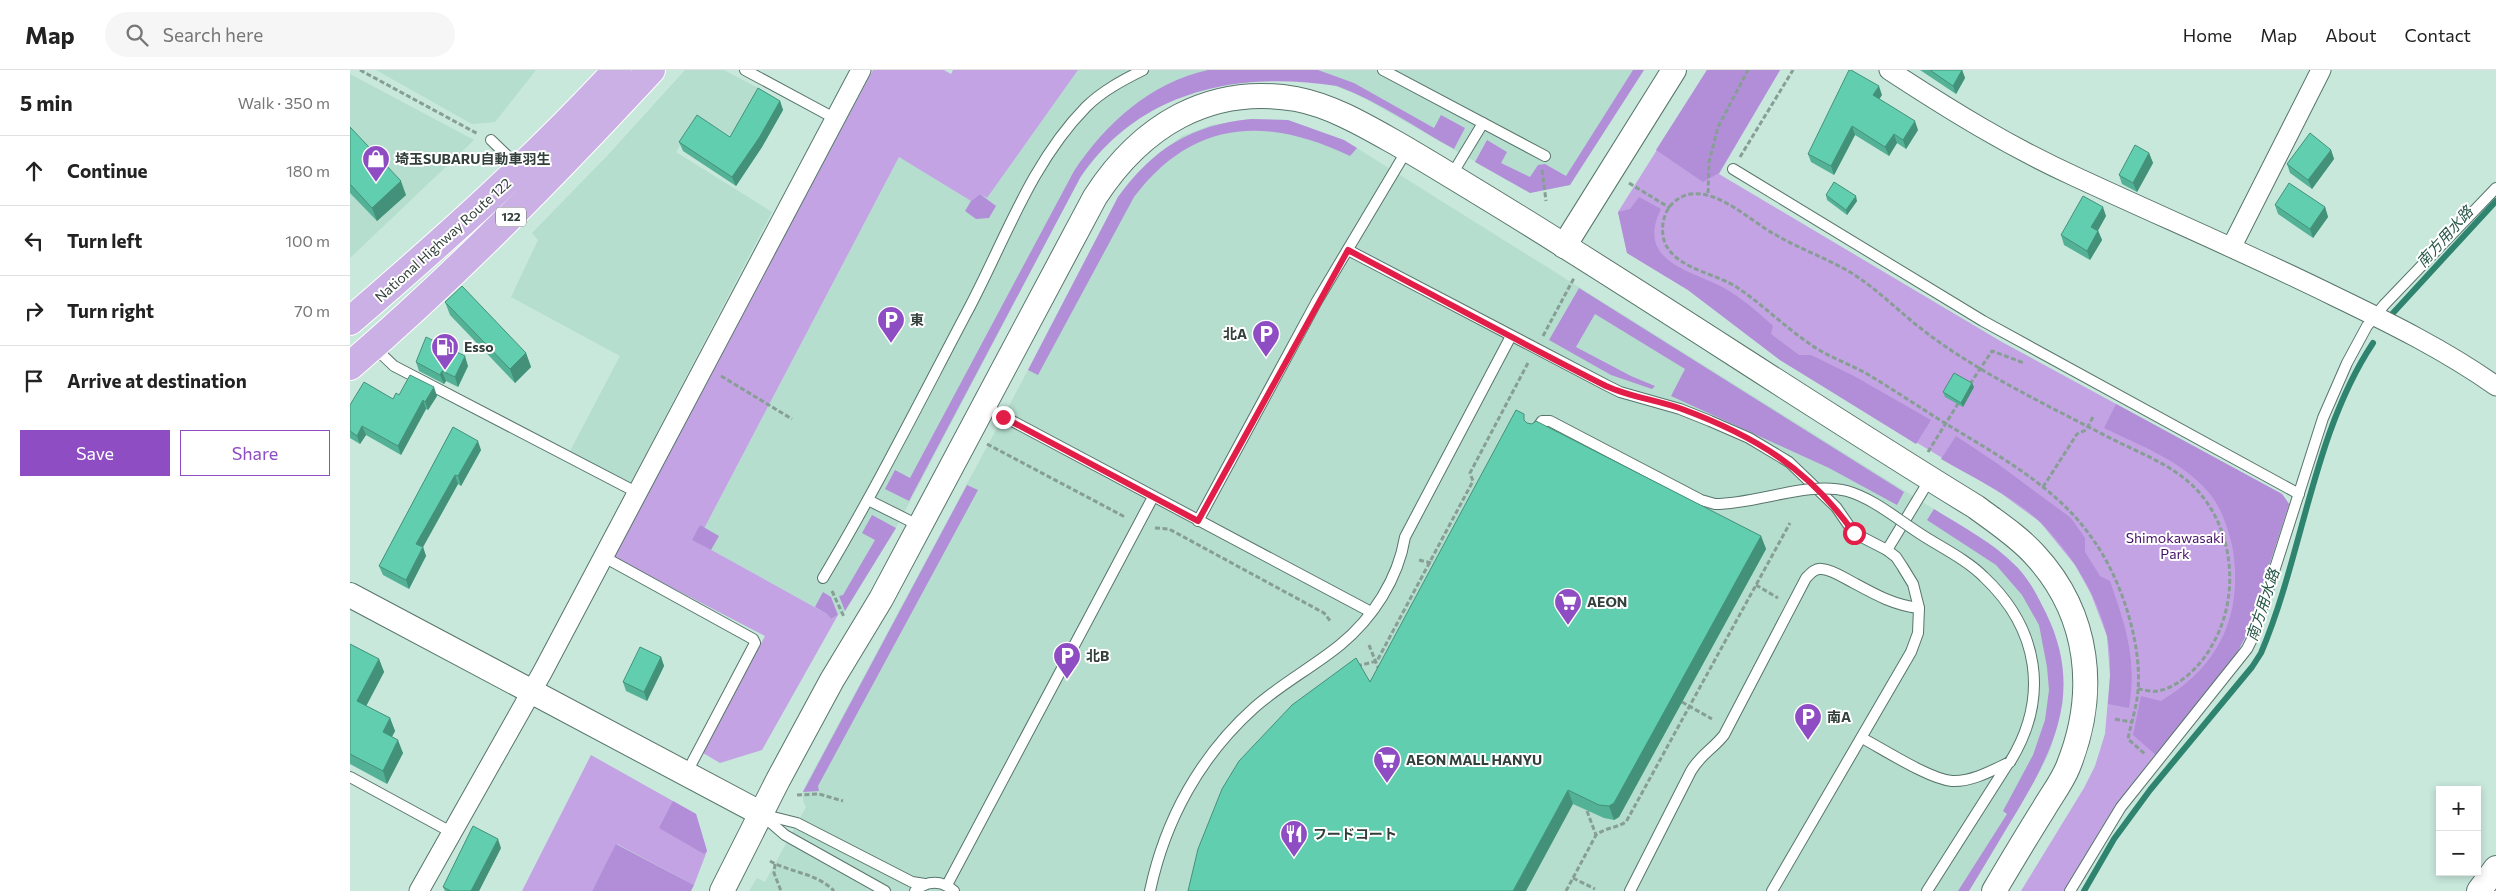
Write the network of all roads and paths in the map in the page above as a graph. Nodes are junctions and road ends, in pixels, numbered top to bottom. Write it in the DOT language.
graph roads {
  1 [pos="360,70"];
  2 [pos="617,70"];
  3 [pos="651,70"];
  4 [pos="745,70"];
  5 [pos="861,70"];
  6 [pos="1143,70"];
  7 [pos="1383,70"];
  8 [pos="1674,70"];
  9 [pos="1748,70"];
  10 [pos="1793,70"];
  11 [pos="1889,70"];
  12 [pos="2321,70"];
  13 [pos="836,119"];
  14 [pos="1483,123"];
  15 [pos="491,140"];
  16 [pos="1407,150"];
  17 [pos="1545,156"];
  18 [pos="1733,169"];
  19 [pos="521,170"];
  20 [pos="1451,176"];
  21 [pos="1629,182"];
  22 [pos="2496,188"];
  23 [pos="1708,193"];
  24 [pos="1546,201"];
  25 [pos="1670,208"];
  26 [pos="1564,246"];
  27 [pos="2232,246"];
  28 [pos="1348,250"];
  29 [pos="1575,277"];
  30 [pos="2376,316"];
  31 [pos="350,321"];
  32 [pos="1511,336"];
  33 [pos="1543,336"];
  34 [pos="373,346"];
  35 [pos="706,363"];
  36 [pos="2029,365"];
  37 [pos="350,366"];
  38 [pos="1979,367"];
  39 [pos="2496,386"];
  40 [pos="1965,391"];
  41 [pos="1960,399"];
  42 [pos="984,406"];
  43 [pos="2094,415"];
  44 [pos="792,418"];
  45 [pos="1946,423"];
  46 [pos="2088,426"];
  47 [pos="1535,431"];
  48 [pos="983,443"];
  49 [pos="1928,468"];
  50 [pos="2043,488"];
  51 [pos="638,493"];
  52 [pos="2298,494"];
  53 [pos="1153,497"];
  54 [pos="868,500"];
  55 [pos="1128,519"];
  56 [pos="1198,521"];
  57 [pos="1790,523"];
  58 [pos="920,526"];
  59 [pos="1155,528"];
  60 [pos="1887,550"];
  61 [pos="604,557"];
  62 [pos="1419,560"];
  63 [pos="1437,566"];
  64 [pos="823,578"];
  65 [pos="1756,585"];
  66 [pos="350,595"];
  67 [pos="1791,607"];
  68 [pos="1919,608"];
  69 [pos="1371,612"];
  70 [pos="846,621"];
  71 [pos="1331,622"];
  72 [pos="1370,644"];
  73 [pos="1380,676"];
  74 [pos="2138,689"];
  75 [pos="530,692"];
  76 [pos="1682,702"];
  77 [pos="1690,706"];
  78 [pos="1712,719"];
  79 [pos="2115,719"];
  80 [pos="2132,722"];
  81 [pos="1862,738"];
  82 [pos="2010,762"];
  83 [pos="2155,763"];
  84 [pos="686,774"];
  85 [pos="350,777"];
  86 [pos="798,794"];
  87 [pos="843,801"];
  88 [pos="1587,811"];
  89 [pos="760,813"];
  90 [pos="452,832"];
  91 [pos="1596,835"];
  92 [pos="770,861"];
  93 [pos="775,864"];
  94 [pos="2496,868"];
  95 [pos="1573,878"];
  96 [pos="925,884"];
  97 [pos="951,888"];
  98 [pos="1596,889"];
  99 [pos="418,891"];
  100 [pos="722,891"];
  101 [pos="781,891"];
  102 [pos="834,891"];
  103 [pos="885,891"];
  104 [pos="915,891"];
  105 [pos="1150,891"];
  106 [pos="1566,891"];
  107 [pos="1630,891"];
  108 [pos="1772,891"];
  109 [pos="1927,891"];
  110 [pos="1994,891"];
  111 [pos="2070,891"];
  112 [pos="2478,891"];
  1 -- 15 [label="path"];
  2 -- 19 [label="highway, National Highway Route 122 / 122"];
  3 -- 34 [label="highway, National Highway Route 122 / 122"];
  4 -- 13 [label="lane"];
  5 -- 13 [label="street"];
  6 -- 54 [label="lane"];
  7 -- 14 [label="lane"];
  8 -- 26 [label="street"];
  9 -- 23 [label="path"];
  10 -- 18 [label="path"];
  11 -- 27 [label="street"];
  12 -- 27 [label="street"];
  13 -- 35 [label="street"];
  14 -- 17 [label="lane"];
  14 -- 20 [label="lane"];
  15 -- 19 [label="lane"];
  16 -- 20 [label="street"];
  16 -- 28 [label="lane"];
  16 -- 42 [label="street"];
  17 -- 24 [label="path"];
  18 -- 52 [label="lane"];
  19 -- 31 [label="highway, National Highway Route 122 / 122"];
  20 -- 26 [label="street"];
  21 -- 25 [label="path"];
  22 -- 30 [label="lane"];
  23 -- 25 [label="path"];
  23 -- 38 [label="path"];
  25 -- 45 [label="path"];
  26 -- 49 [label="street"];
  27 -- 30 [label="street"];
  28 -- 32 [label="lane"];
  28 -- 56 [label="lane"];
  29 -- 33 [label="path"];
  30 -- 39 [label="street"];
  30 -- 52 [label="lane"];
  32 -- 60 [label="lane"];
  32 -- 69 [label="lane"];
  34 -- 37 [label="highway, National Highway Route 122 / 122"];
  34 -- 51 [label="lane"];
  35 -- 44 [label="path"];
  35 -- 51 [label="street"];
  36 -- 38 [label="path"];
  38 -- 40 [label="path"];
  38 -- 46 [label="path"];
  41 -- 45 [label="path"];
  42 -- 53 [label="lane"];
  42 -- 58 [label="street"];
  43 -- 46 [label="path"];
  45 -- 49 [label="path"];
  45 -- 50 [label="path"];
  46 -- 50 [label="path"];
  46 -- 74 [label="path"];
  47 -- 82 [label="lane, bridge"];
  48 -- 55 [label="path"];
  49 -- 60 [label="lane"];
  49 -- 110 [label="street"];
  50 -- 74 [label="path"];
  51 -- 61 [label="street"];
  52 -- 83 [label="lane"];
  53 -- 56 [label="lane"];
  53 -- 97 [label="lane"];
  54 -- 58 [label="lane"];
  54 -- 64 [label="lane"];
  56 -- 69 [label="lane"];
  57 -- 65 [label="path"];
  58 -- 89 [label="street"];
  59 -- 71 [label="path"];
  60 -- 68 [label="lane"];
  61 -- 75 [label="street"];
  61 -- 84 [label="lane"];
  62 -- 63 [label="path"];
  64 -- 70 [label="path"];
  65 -- 67 [label="path"];
  65 -- 77 [label="path"];
  66 -- 75 [label="street"];
  67 -- 68 [label="lane"];
  67 -- 107 [label="lane"];
  68 -- 81 [label="lane"];
  69 -- 105 [label="lane"];
  72 -- 73 [label="path"];
  74 -- 80 [label="path"];
  75 -- 84 [label="street"];
  75 -- 90 [label="street"];
  76 -- 77 [label="path"];
  77 -- 78 [label="path"];
  77 -- 91 [label="path"];
  79 -- 80 [label="path"];
  80 -- 83 [label="path"];
  81 -- 82 [label="lane"];
  81 -- 108 [label="lane"];
  82 -- 109 [label="lane"];
  83 -- 111 [label="lane"];
  84 -- 89 [label="street"];
  85 -- 90 [label="lane"];
  86 -- 87 [label="path"];
  88 -- 91 [label="path"];
  89 -- 96 [label="lane"];
  89 -- 100 [label="street"];
  89 -- 103 [label="lane"];
  90 -- 99 [label="street"];
  91 -- 95 [label="path"];
  92 -- 93 [label="path"];
  93 -- 101 [label="path"];
  93 -- 102 [label="path"];
  94 -- 112 [label="street"];
  95 -- 98 [label="path"];
  95 -- 106 [label="path"];
  96 -- 97 [label="lane"];
  96 -- 104 [label="lane"];
}
